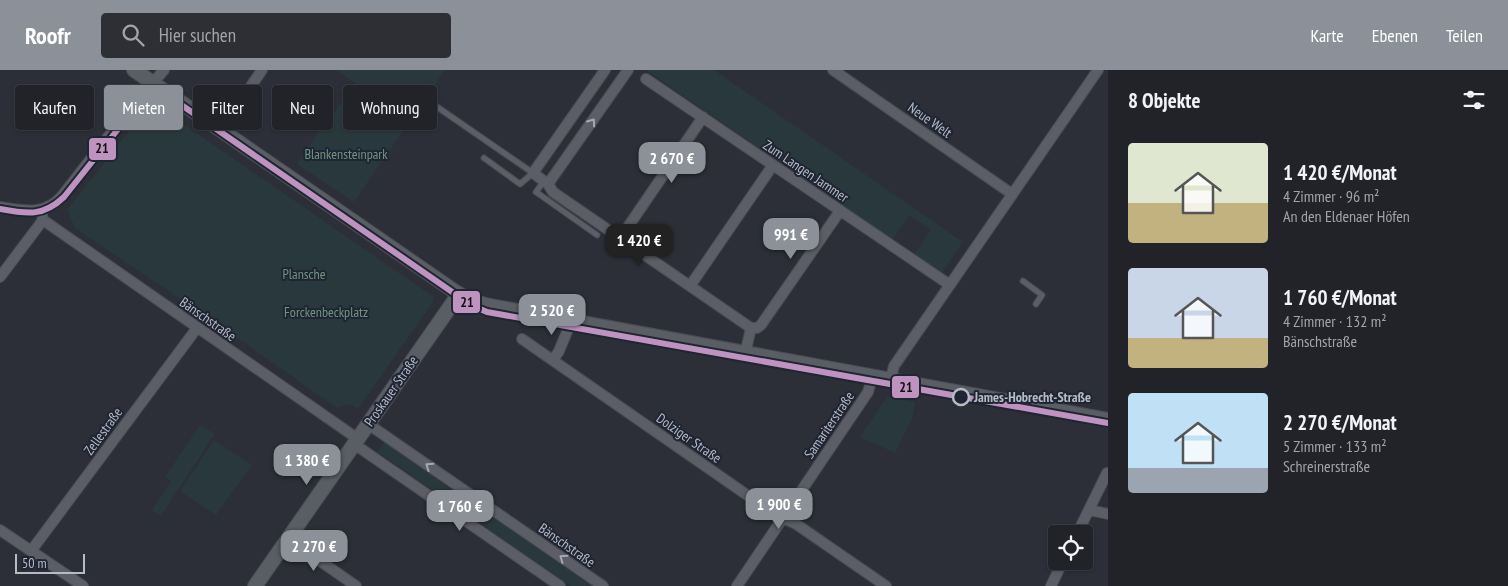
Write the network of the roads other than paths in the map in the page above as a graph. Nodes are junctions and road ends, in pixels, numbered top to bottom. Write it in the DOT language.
graph roads {
  1 [pos="134,70"];
  2 [pos="164,70"];
  3 [pos="262,70"];
  4 [pos="605,70"];
  5 [pos="628,70"];
  6 [pos="833,70"];
  7 [pos="1098,70"];
  8 [pos="646,79"];
  9 [pos="153,83"];
  10 [pos="252,85"];
  11 [pos="437,107"];
  12 [pos="193,111"];
  13 [pos="703,117"];
  14 [pos="221,130"];
  15 [pos="484,158"];
  16 [pos="773,165"];
  17 [pos="533,173"];
  18 [pos="546,182"];
  19 [pos="1012,194"];
  20 [pos="0,207"];
  21 [pos="840,210"];
  22 [pos="42,215"];
  23 [pos="597,235"];
  24 [pos="621,237"];
  25 [pos="0,277"];
  26 [pos="1023,281"];
  27 [pos="950,285"];
  28 [pos="690,286"];
  29 [pos="459,294"];
  30 [pos="1036,304"];
  31 [pos="571,322"];
  32 [pos="197,328"];
  33 [pos="751,328"];
  34 [pos="522,339"];
  35 [pos="745,354"];
  36 [pos="553,360"];
  37 [pos="872,378"];
  38 [pos="890,381"];
  39 [pos="1108,420"];
  40 [pos="368,424"];
  41 [pos="356,442"];
  42 [pos="1107,473"];
  43 [pos="1088,510"];
  44 [pos="1108,514"];
  45 [pos="783,518"];
  46 [pos="1081,525"];
  47 [pos="0,530"];
  48 [pos="287,538"];
  49 [pos="31,551"];
  50 [pos="1059,570"];
  51 [pos="83,586"];
  52 [pos="254,586"];
  53 [pos="356,586"];
  54 [pos="560,586"];
  55 [pos="603,586"];
  56 [pos="737,586"];
  57 [pos="886,586"];
  58 [pos="1051,586"];
  1 -- 9 [label="street"];
  2 -- 9 [label="street"];
  3 -- 10 [label="street"];
  4 -- 17 [label="street"];
  18 -- 5 [label="street, one-way"];
  6 -- 19 [label="street, Neue Welt"];
  7 -- 19 [label="street"];
  8 -- 13 [label="street, Zum Langen Jammer"];
  9 -- 12 [label="street"];
  9 -- 22 [label="street"];
  11 -- 17 [label="lane"];
  13 -- 16 [label="street, Zum Langen Jammer"];
  13 -- 24 [label="street"];
  14 -- 29 [label="street"];
  15 -- 17 [label="lane"];
  16 -- 21 [label="street, Zum Langen Jammer"];
  16 -- 28 [label="street"];
  17 -- 18 [label="street"];
  18 -- 23 [label="lane"];
  18 -- 24 [label="street"];
  19 -- 27 [label="street"];
  20 -- 22 [label="street"];
  21 -- 27 [label="street, Zum Langen Jammer"];
  21 -- 33 [label="street"];
  22 -- 25 [label="street"];
  22 -- 32 [label="street, Bänschstraße"];
  24 -- 28 [label="street"];
  26 -- 30 [label="lane"];
  27 -- 38 [label="street"];
  28 -- 33 [label="street"];
  29 -- 31 [label="street"];
  29 -- 40 [label="street, Proskauer Straße"];
  31 -- 35 [label="street"];
  31 -- 36 [label="street"];
  32 -- 41 [label="street, Bänschstraße"];
  32 -- 49 [label="street, Zellestraße"];
  33 -- 35 [label="street"];
  34 -- 36 [label="street, Dolziger Straße"];
  35 -- 37 [label="street"];
  36 -- 45 [label="street, Dolziger Straße"];
  37 -- 38 [label="street"];
  37 -- 45 [label="street, Samariterstraße"];
  38 -- 39 [label="street"];
  40 -- 41 [label="street, Proskauer Straße"];
  55 -- 40 [label="street, Bänschstraße, one-way"];
  41 -- 48 [label="street, Proskauer Straße"];
  41 -- 54 [label="street, Bänschstraße"];
  42 -- 43 [label="street"];
  43 -- 44 [label="street"];
  43 -- 46 [label="street"];
  45 -- 56 [label="street, Samariterstraße"];
  45 -- 57 [label="street, Dolziger Straße"];
  47 -- 49 [label="street"];
  48 -- 52 [label="street, Proskauer Straße"];
  48 -- 53 [label="street"];
  49 -- 51 [label="street"];
  50 -- 58 [label="street"];
}
